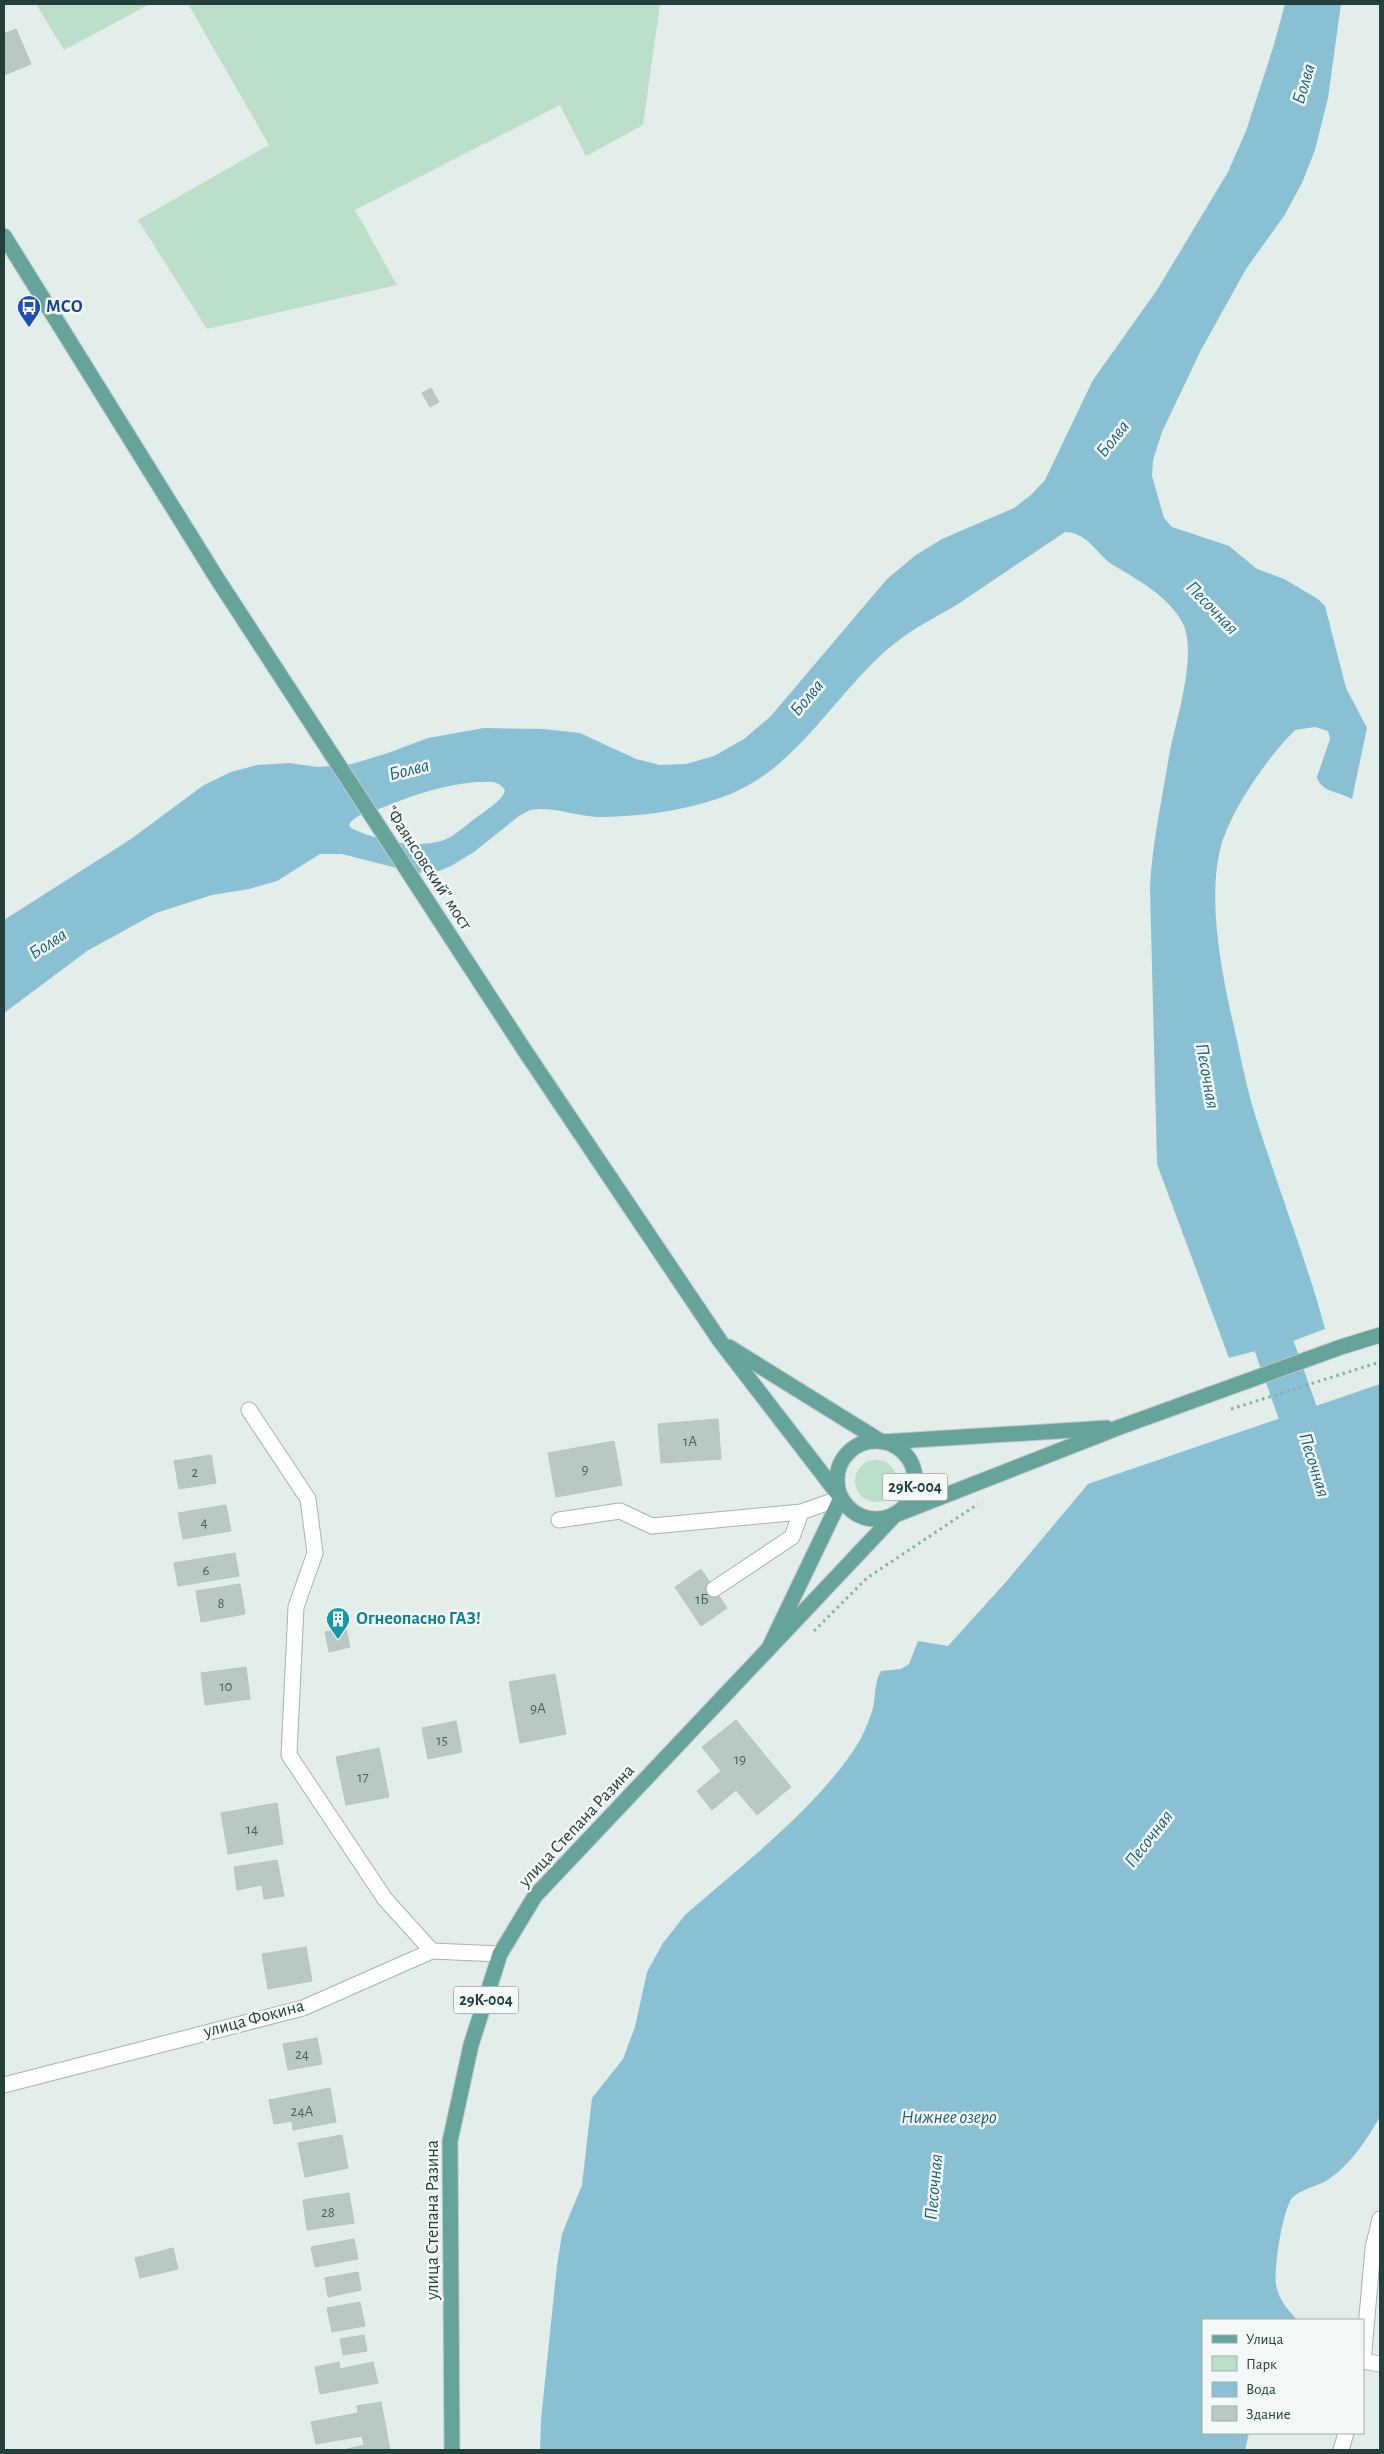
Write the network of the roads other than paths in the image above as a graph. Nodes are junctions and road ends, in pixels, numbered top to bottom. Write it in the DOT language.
graph roads {
  1 [pos="4,236"];
  2 [pos="1380,1335"];
  3 [pos="720,1341"];
  4 [pos="249,1410"];
  5 [pos="1120,1427"];
  6 [pos="882,1442"];
  7 [pos="841,1498"];
  8 [pos="801,1512"];
  9 [pos="895,1515"];
  10 [pos="559,1520"];
  11 [pos="714,1589"];
  12 [pos="768,1650"];
  13 [pos="432,1952"];
  14 [pos="500,1954"];
  15 [pos="4,2085"];
  16 [pos="1380,2219"];
  17 [pos="1364,2351"];
  18 [pos="1364,2362"];
  19 [pos="1380,2364"];
  20 [pos="1346,2434"];
  21 [pos="452,2450"];
  22 [pos="1341,2450"];
  1 -- 3 [label="main road, \"Фаянсовский\" мост"];
  2 -- 5 [label="main road"];
  3 -- 6 [label="main road"];
  3 -- 7 [label="main road, \"Фаянсовский\" мост"];
  4 -- 13 [label="street"];
  5 -- 6 [label="main road"];
  5 -- 9 [label="main road"];
  6 -- 7 [label="main road"];
  6 -- 9 [label="main road, 29К-004"];
  7 -- 8 [label="street"];
  7 -- 9 [label="main road, 29К-004"];
  7 -- 12 [label="main road, 29К-004"];
  8 -- 10 [label="street"];
  8 -- 11 [label="street"];
  9 -- 12 [label="main road, улица Степана Разина"];
  12 -- 14 [label="main road, улица Степана Разина / 29К-004"];
  13 -- 14 [label="street, улица Фокина"];
  13 -- 15 [label="street, улица Фокина"];
  14 -- 21 [label="main road, улица Степана Разина / 29К-004"];
  16 -- 17 [label="street"];
  18 -- 19 [label="street"];
  20 -- 22 [label="street"];
}
